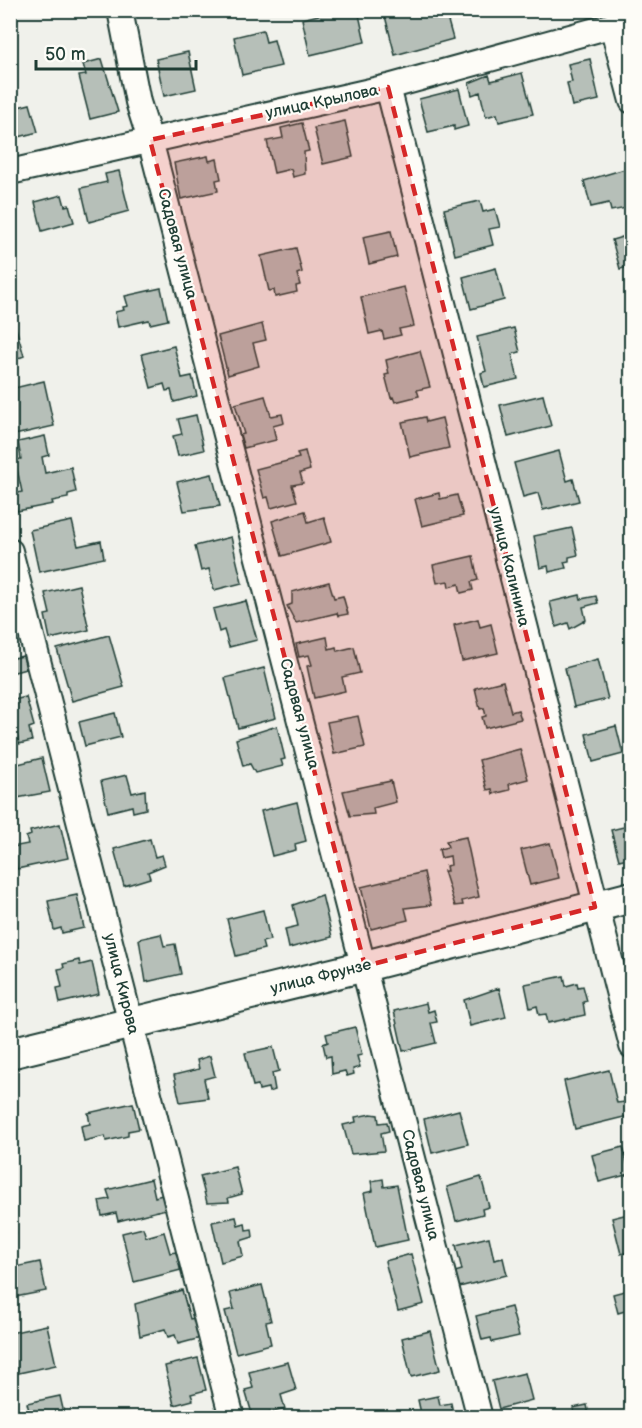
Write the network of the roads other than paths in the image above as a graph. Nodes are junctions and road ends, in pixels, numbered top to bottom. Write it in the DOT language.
graph roads {
  1 [pos="120,10"];
  2 [pos="622,22"];
  3 [pos="388,87"];
  4 [pos="632,101"];
  5 [pos="150,140"];
  6 [pos="10,172"];
  7 [pos="10,551"];
  8 [pos="632,897"];
  9 [pos="594,907"];
  10 [pos="365,966"];
  11 [pos="131,1022"];
  12 [pos="632,1046"];
  13 [pos="10,1053"];
  14 [pos="231,1418"];
  15 [pos="480,1418"];
  1 -- 5 [label="street, Садовая улица"];
  2 -- 3 [label="street, улица Крылова"];
  2 -- 4 [label="street"];
  3 -- 5 [label="street, улица Крылова"];
  3 -- 9 [label="street, улица Калинина"];
  5 -- 6 [label="street, улица Крылова"];
  5 -- 10 [label="street, Садовая улица"];
  7 -- 11 [label="street, улица Кирова"];
  8 -- 9 [label="street, улица Фрунзе"];
  9 -- 10 [label="street, улица Фрунзе"];
  9 -- 12 [label="street, улица Калинина"];
  10 -- 11 [label="street, улица Фрунзе"];
  10 -- 15 [label="street, Садовая улица"];
  11 -- 13 [label="street, улица Фрунзе"];
  11 -- 14 [label="street, улица Кирова"];
}
